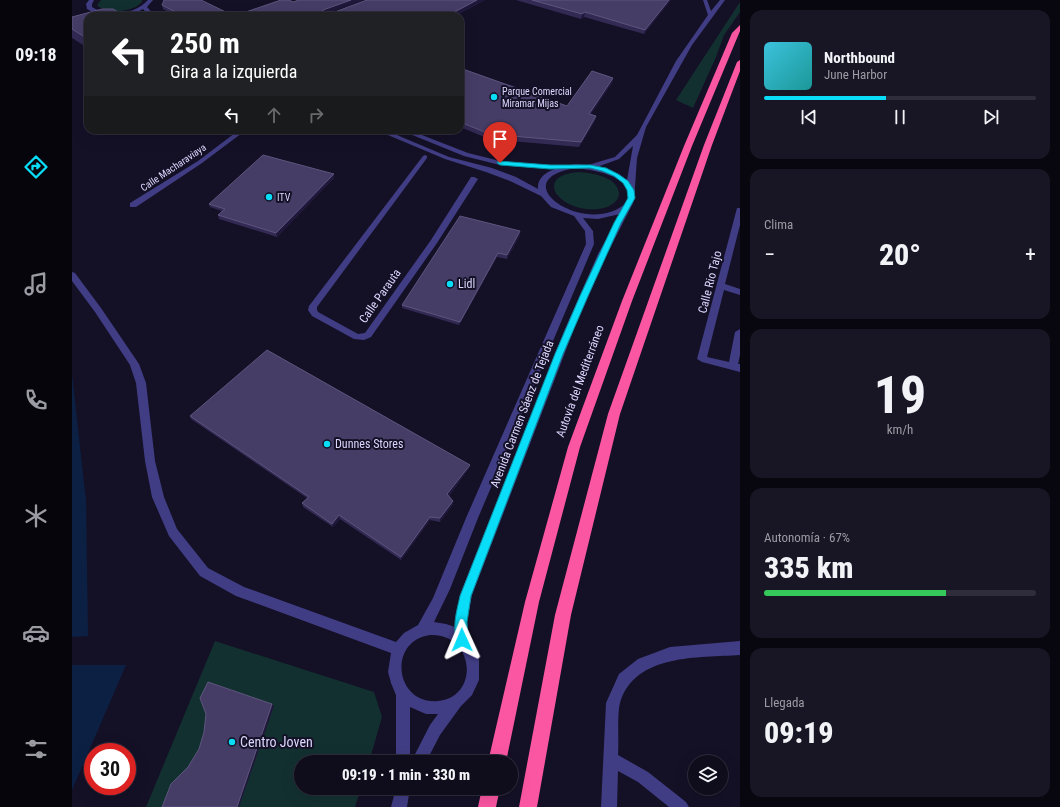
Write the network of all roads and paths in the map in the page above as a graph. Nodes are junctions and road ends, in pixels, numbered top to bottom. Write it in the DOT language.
graph roads {
  1 [pos="151,0"];
  2 [pos="705,0"];
  3 [pos="723,0"];
  4 [pos="88,2"];
  5 [pos="144,7"];
  6 [pos="98,12"];
  7 [pos="128,12"];
  8 [pos="148,12"];
  9 [pos="710,14"];
  10 [pos="738,27"];
  11 [pos="740,62"];
  12 [pos="238,134"];
  13 [pos="389,134"];
  14 [pos="414,134"];
  15 [pos="639,136"];
  16 [pos="425,157"];
  17 [pos="590,166"];
  18 [pos="564,167"];
  19 [pos="474,179"];
  20 [pos="631,190"];
  21 [pos="543,194"];
  22 [pos="133,205"];
  23 [pos="628,206"];
  24 [pos="740,210"];
  25 [pos="576,214"];
  26 [pos="739,222"];
  27 [pos="72,275"];
  28 [pos="722,286"];
  29 [pos="740,292"];
  30 [pos="740,332"];
  31 [pos="736,367"];
  32 [pos="423,629"];
  33 [pos="462,640"];
  34 [pos="740,648"];
  35 [pos="399,650"];
  36 [pos="403,690"];
  37 [pos="455,703"];
  38 [pos="403,755"];
  39 [pos="422,755"];
  40 [pos="499,755"];
  41 [pos="611,760"];
  42 [pos="402,795"];
  43 [pos="490,795"];
  44 [pos="399,807"];
  45 [pos="487,807"];
  46 [pos="528,807"];
  47 [pos="608,807"];
  48 [pos="681,807"];
  1 -- 5 [label="street"];
  2 -- 9 [label="street"];
  3 -- 9 [label="street"];
  4 -- 6 [label="street"];
  5 -- 7 [label="street"];
  5 -- 8 [label="street"];
  9 -- 15 [label="street"];
  10 -- 40 [label="highway, Autovía del Mediterráneo"];
  11 -- 46 [label="highway"];
  12 -- 22 [label="street, Calle Macharaviaya"];
  13 -- 21 [label="street"];
  14 -- 18 [label="street"];
  15 -- 17 [label="street"];
  15 -- 20 [label="street"];
  16 -- 19 [label="street, Calle Parauta"];
  17 -- 18 [label="street"];
  17 -- 20 [label="street"];
  18 -- 21 [label="street"];
  20 -- 23 [label="street"];
  21 -- 25 [label="street"];
  23 -- 25 [label="street"];
  23 -- 33 [label="street, Avenida Carmen Sáenz de Tejada"];
  24 -- 26 [label="street, Calle Rio Tajo"];
  25 -- 32 [label="street, Avenida Carmen Sáenz de Tejada"];
  26 -- 28 [label="street, Calle Rio Tajo"];
  27 -- 35 [label="street"];
  28 -- 29 [label="street"];
  28 -- 31 [label="street, Calle Rio Tajo"];
  30 -- 31 [label="street"];
  32 -- 33 [label="street"];
  32 -- 35 [label="street"];
  33 -- 37 [label="street"];
  34 -- 41 [label="street"];
  35 -- 36 [label="street"];
  36 -- 37 [label="street"];
  36 -- 38 [label="street"];
  37 -- 39 [label="street"];
  41 -- 47 [label="street"];
  41 -- 48 [label="street"];
  42 -- 44 [label="street"];
  43 -- 45 [label="highway"];
}
